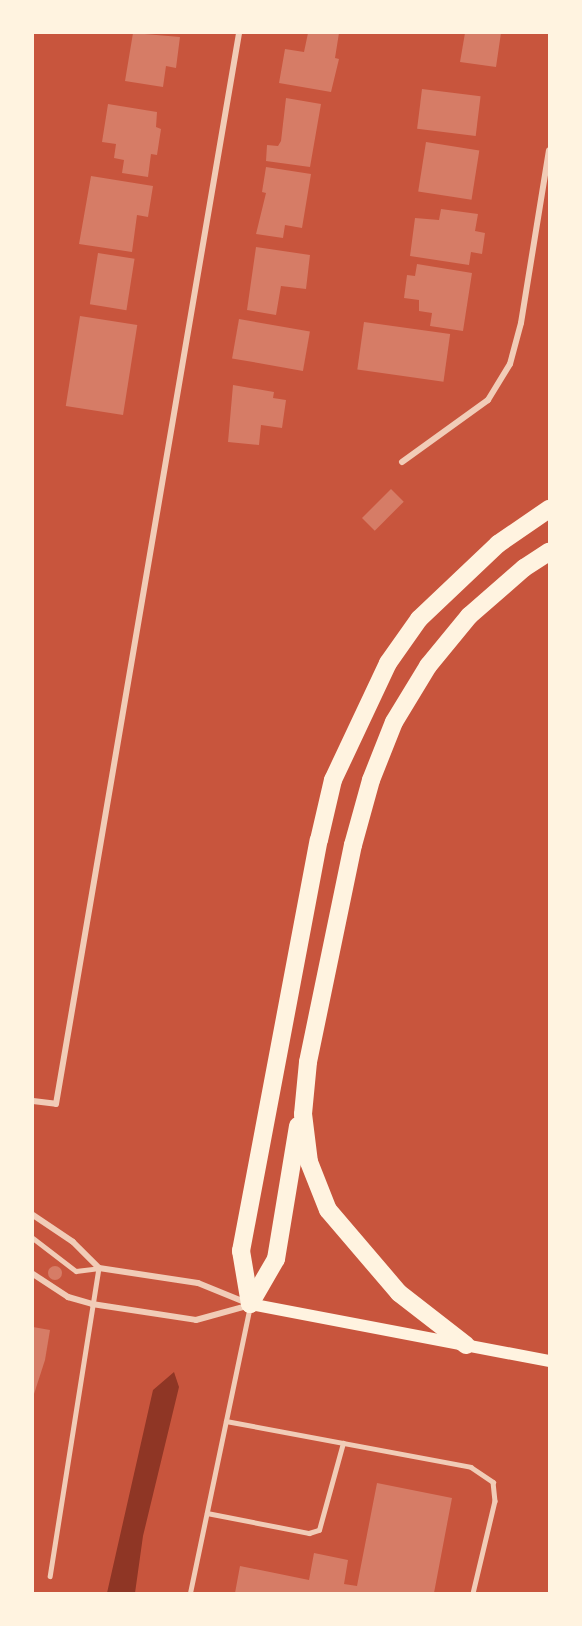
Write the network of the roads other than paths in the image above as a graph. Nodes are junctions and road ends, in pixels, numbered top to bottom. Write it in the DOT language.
graph roads {
  1 [pos="239,33"];
  2 [pos="549,150"];
  3 [pos="402,462"];
  4 [pos="549,509"];
  5 [pos="549,552"];
  6 [pos="308,1062"];
  7 [pos="33,1101"];
  8 [pos="33,1215"];
  9 [pos="33,1238"];
  10 [pos="99,1268"];
  11 [pos="33,1274"];
  12 [pos="92,1304"];
  13 [pos="250,1304"];
  14 [pos="466,1345"];
  15 [pos="549,1361"];
  16 [pos="226,1421"];
  17 [pos="343,1443"];
  18 [pos="207,1513"];
  19 [pos="50,1576"];
  20 [pos="190,1593"];
  21 [pos="473,1593"];
  1 -- 7 [label="street"];
  2 -- 3 [label="street"];
  4 -- 13 [label="highway"];
  5 -- 6 [label="highway"];
  6 -- 13 [label="highway"];
  6 -- 14 [label="highway"];
  8 -- 10 [label="street"];
  9 -- 10 [label="lane"];
  10 -- 12 [label="lane"];
  10 -- 13 [label="street"];
  11 -- 12 [label="street"];
  12 -- 13 [label="street"];
  12 -- 19 [label="lane"];
  13 -- 14 [label="main road"];
  13 -- 16 [label="lane"];
  14 -- 15 [label="main road"];
  16 -- 17 [label="lane"];
  16 -- 18 [label="lane"];
  17 -- 18 [label="lane"];
  17 -- 21 [label="lane"];
  18 -- 20 [label="lane"];
}
